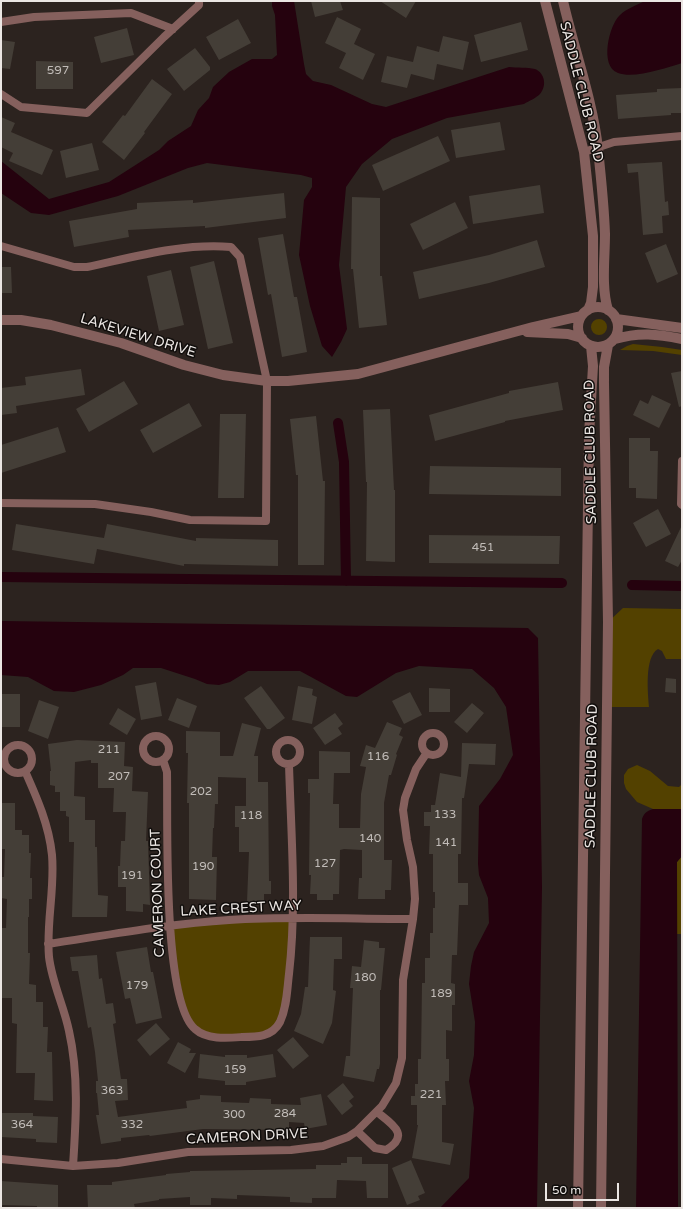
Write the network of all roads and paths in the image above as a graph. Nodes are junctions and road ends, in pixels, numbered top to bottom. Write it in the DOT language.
graph roads {
  1 [pos="199,1"];
  2 [pos="545,1"];
  3 [pos="563,1"];
  4 [pos="1,22"];
  5 [pos="173,29"];
  6 [pos="1,94"];
  7 [pos="682,136"];
  8 [pos="598,147"];
  9 [pos="584,152"];
  10 [pos="1,246"];
  11 [pos="608,310"];
  12 [pos="585,313"];
  13 [pos="616,319"];
  14 [pos="1,320"];
  15 [pos="682,328"];
  16 [pos="519,331"];
  17 [pos="582,338"];
  18 [pos="682,339"];
  19 [pos="612,342"];
  20 [pos="591,346"];
  21 [pos="267,381"];
  22 [pos="682,461"];
  23 [pos="1,503"];
  24 [pos="682,505"];
  25 [pos="426,754"];
  26 [pos="163,760"];
  27 [pos="289,764"];
  28 [pos="25,771"];
  29 [pos="293,918"];
  30 [pos="413,920"];
  31 [pos="169,926"];
  32 [pos="48,944"];
  33 [pos="377,1112"];
  34 [pos="357,1131"];
  35 [pos="1,1159"];
  36 [pos="73,1166"];
  37 [pos="578,1208"];
  38 [pos="601,1208"];
  1 -- 5 [label="street"];
  2 -- 9 [label="street, SADDLE CLUB ROAD"];
  3 -- 8 [label="street, SADDLE CLUB ROAD"];
  4 -- 5 [label="street"];
  5 -- 6 [label="street"];
  7 -- 8 [label="street"];
  8 -- 9 [label="street"];
  8 -- 11 [label="street, SADDLE CLUB ROAD"];
  9 -- 12 [label="street, SADDLE CLUB ROAD"];
  10 -- 21 [label="street"];
  11 -- 12 [label="street"];
  11 -- 13 [label="street"];
  12 -- 16 [label="street, LAKEVIEW DRIVE"];
  12 -- 17 [label="street"];
  13 -- 15 [label="street"];
  13 -- 19 [label="street"];
  14 -- 21 [label="street, LAKEVIEW DRIVE"];
  16 -- 17 [label="street, LAKEVIEW DRIVE"];
  16 -- 21 [label="street, LAKEVIEW DRIVE"];
  17 -- 20 [label="street"];
  18 -- 19 [label="street"];
  19 -- 20 [label="street"];
  19 -- 38 [label="street, SADDLE CLUB ROAD"];
  20 -- 37 [label="street, SADDLE CLUB ROAD"];
  21 -- 23 [label="street"];
  22 -- 24 [label="street"];
  25 -- 30 [label="street, CAMERON DRIVE"];
  26 -- 31 [label="street, CAMERON COURT"];
  27 -- 29 [label="street, CAMERON COURT"];
  28 -- 32 [label="street"];
  29 -- 30 [label="street, LAKE CREST WAY"];
  29 -- 31 [label="street, LAKE CREST WAY"];
  29 -- 31 [label="street, CAMERON COURT"];
  30 -- 33 [label="street, CAMERON DRIVE"];
  31 -- 32 [label="street, LAKE CREST WAY"];
  32 -- 36 [label="street"];
  33 -- 34 [label="street, CAMERON DRIVE"];
  33 -- 34 [label="street"];
  34 -- 36 [label="street, CAMERON DRIVE"];
  35 -- 36 [label="street, CAMERON DRIVE"];
}
